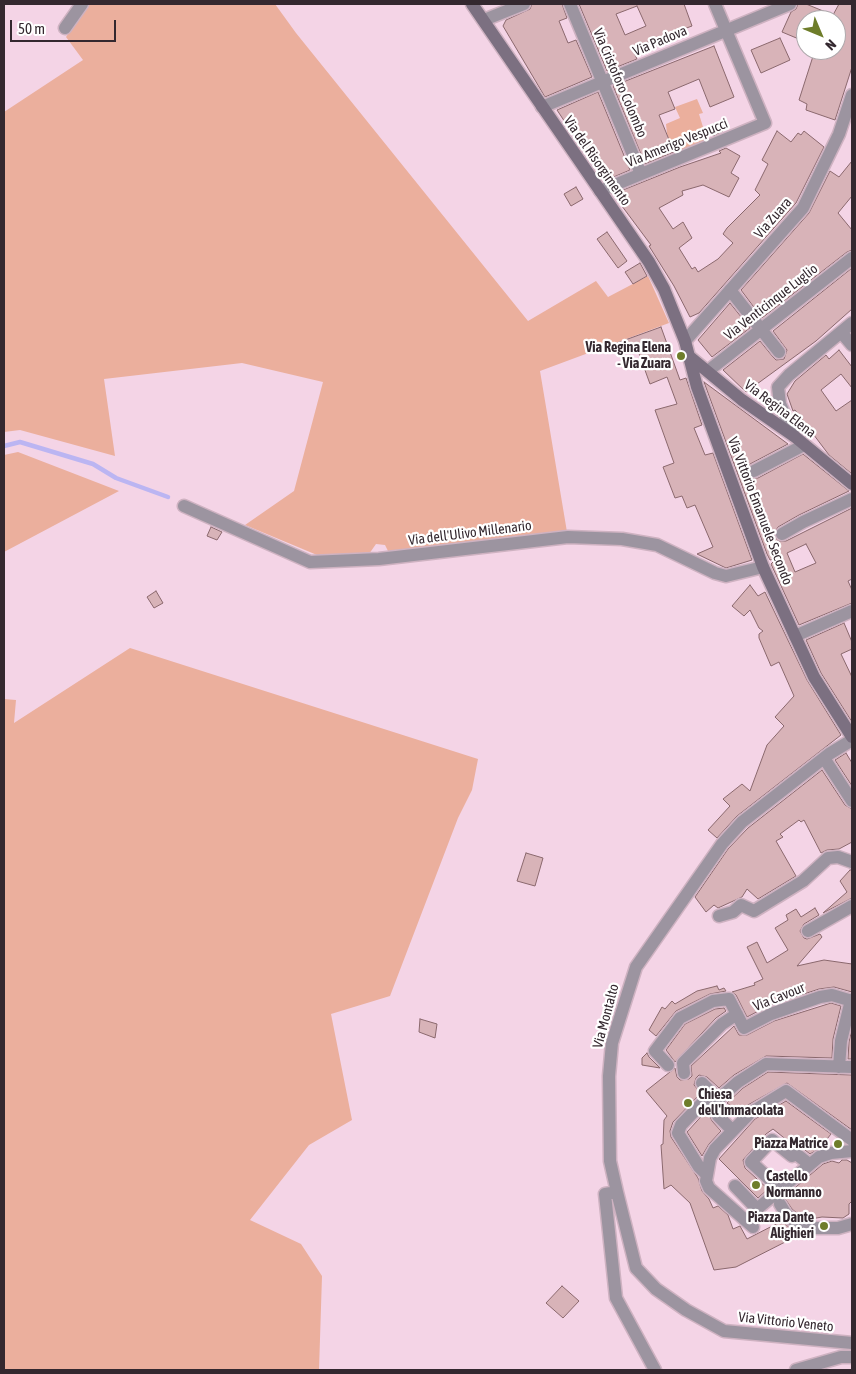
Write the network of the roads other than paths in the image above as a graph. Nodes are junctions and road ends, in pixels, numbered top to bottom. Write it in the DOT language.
graph roads {
  1 [pos="82,4"];
  2 [pos="472,4"];
  3 [pos="524,4"];
  4 [pos="570,4"];
  5 [pos="715,4"];
  6 [pos="790,4"];
  7 [pos="484,20"];
  8 [pos="65,28"];
  9 [pos="726,30"];
  10 [pos="604,81"];
  11 [pos="852,95"];
  12 [pos="542,107"];
  13 [pos="641,174"];
  14 [pos="600,191"];
  15 [pos="852,258"];
  16 [pos="730,290"];
  17 [pos="852,323"];
  18 [pos="761,329"];
  19 [pos="841,332"];
  20 [pos="685,341"];
  21 [pos="852,345"];
  22 [pos="779,352"];
  23 [pos="690,357"];
  24 [pos="708,371"];
  25 [pos="794,436"];
  26 [pos="804,445"];
  27 [pos="754,471"];
  28 [pos="852,484"];
  29 [pos="852,499"];
  30 [pos="184,506"];
  31 [pos="782,534"];
  32 [pos="763,567"];
  33 [pos="852,611"];
  34 [pos="795,636"];
  35 [pos="852,738"];
  36 [pos="824,758"];
  37 [pos="852,801"];
  38 [pos="852,850"];
  39 [pos="838,857"];
  40 [pos="852,862"];
  41 [pos="852,906"];
  42 [pos="719,916"];
  43 [pos="808,931"];
  44 [pos="852,1000"];
  45 [pos="737,1014"];
  46 [pos="668,1065"];
  47 [pos="846,1067"];
  48 [pos="684,1073"];
  49 [pos="702,1083"];
  50 [pos="715,1097"];
  51 [pos="732,1130"];
  52 [pos="852,1140"];
  53 [pos="852,1151"];
  54 [pos="809,1164"];
  55 [pos="707,1175"];
  56 [pos="735,1186"];
  57 [pos="780,1189"];
  58 [pos="617,1192"];
  59 [pos="780,1204"];
  60 [pos="852,1224"];
  61 [pos="753,1227"];
  62 [pos="852,1343"];
  63 [pos="852,1357"];
  64 [pos="655,1370"];
  65 [pos="796,1370"];
  1 -- 8 [label="street"];
  2 -- 7 [label="street, Via del Risorgimento"];
  3 -- 7 [label="street"];
  4 -- 10 [label="street, Via Cristoforo Colombo"];
  5 -- 9 [label="street"];
  6 -- 9 [label="street, Via Padova"];
  7 -- 12 [label="street, Via del Risorgimento"];
  9 -- 10 [label="street, Via Padova"];
  9 -- 13 [label="street, Via Amerigo Vespucci"];
  10 -- 12 [label="street, Via Padova"];
  10 -- 13 [label="street, Via Cristoforo Colombo"];
  11 -- 16 [label="street, Via Zuara"];
  12 -- 14 [label="street, Via del Risorgimento"];
  13 -- 14 [label="street, Via Amerigo Vespucci"];
  14 -- 20 [label="street, Via del Risorgimento"];
  15 -- 18 [label="street, Via Venticinque Luglio"];
  16 -- 18 [label="street"];
  16 -- 20 [label="street, Via Zuara"];
  17 -- 19 [label="street"];
  18 -- 22 [label="street"];
  18 -- 24 [label="street, Via Venticinque Luglio"];
  19 -- 21 [label="street"];
  19 -- 25 [label="street"];
  20 -- 23 [label="street, Via Vittorio Emanuele Secondo"];
  23 -- 24 [label="street, Via Regina Elena"];
  23 -- 32 [label="street, Via Vittorio Emanuele Secondo"];
  24 -- 25 [label="street, Via Regina Elena"];
  25 -- 26 [label="street, Via Regina Elena"];
  26 -- 27 [label="street"];
  26 -- 28 [label="street, Via Regina Elena"];
  29 -- 31 [label="street"];
  30 -- 32 [label="street, Via dell'Ulivo Millenario"];
  32 -- 34 [label="street, Via Vittorio Emanuele Secondo"];
  33 -- 34 [label="street"];
  34 -- 35 [label="street, Via Vittorio Emanuele Secondo"];
  35 -- 36 [label="street, Via Montalto"];
  36 -- 37 [label="street"];
  36 -- 58 [label="street, Via Montalto"];
  38 -- 39 [label="street"];
  39 -- 40 [label="street"];
  39 -- 42 [label="street"];
  41 -- 43 [label="street"];
  44 -- 45 [label="street, Via Cavour"];
  44 -- 47 [label="street"];
  45 -- 46 [label="street, Via Cavour"];
  45 -- 48 [label="street"];
  47 -- 50 [label="street"];
  49 -- 50 [label="street"];
  50 -- 51 [label="street"];
  50 -- 55 [label="street"];
  51 -- 52 [label="street"];
  51 -- 55 [label="street"];
  53 -- 54 [label="street"];
  54 -- 57 [label="street"];
  54 -- 57 [label="street"];
  55 -- 61 [label="street"];
  56 -- 57 [label="street"];
  58 -- 62 [label="street, Via Vittorio Veneto"];
  58 -- 64 [label="street"];
  59 -- 60 [label="street"];
  63 -- 65 [label="street"];
}
